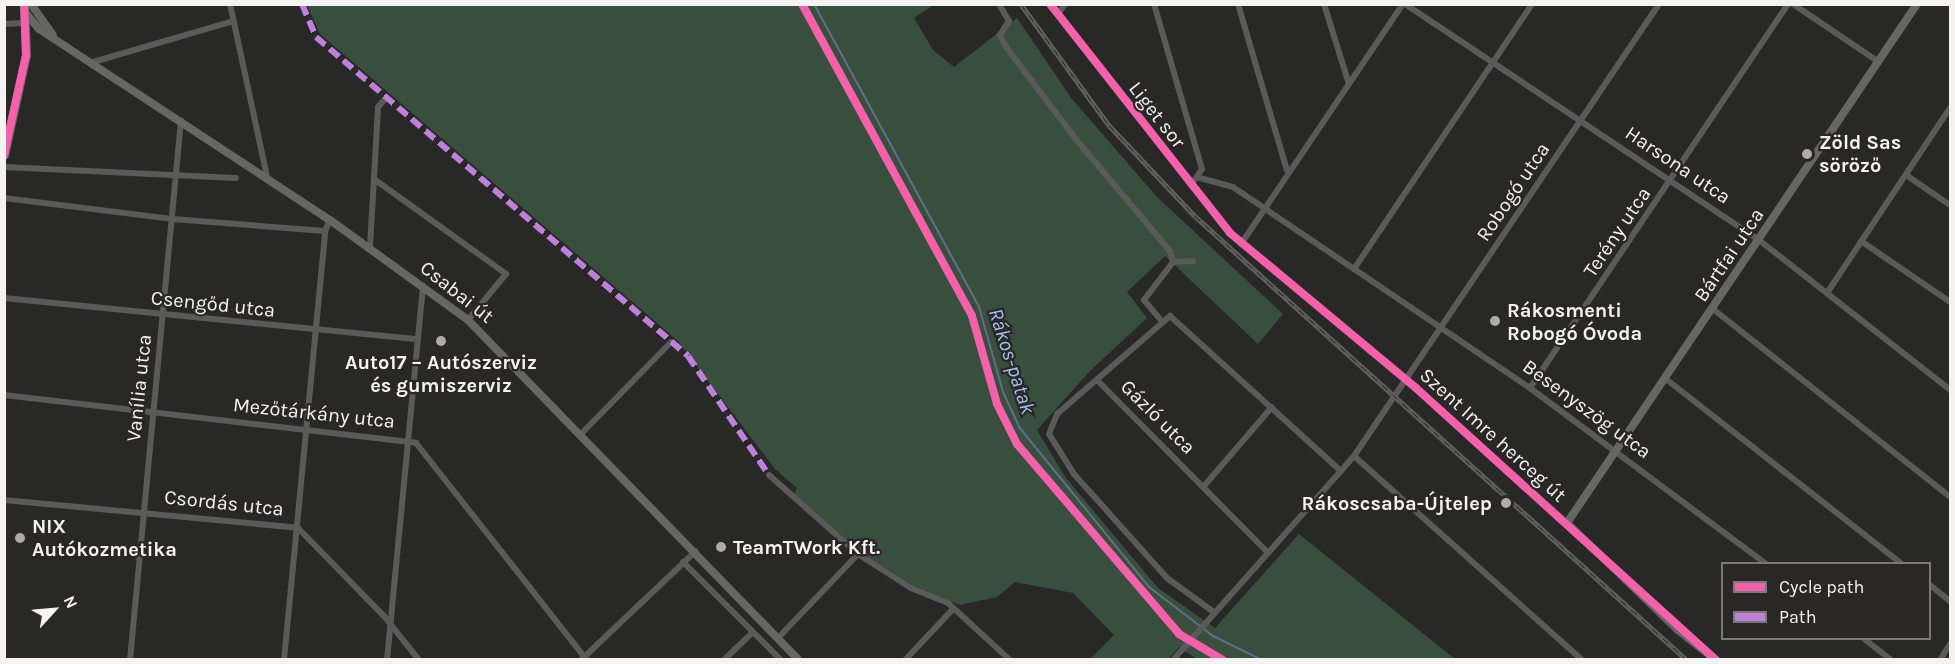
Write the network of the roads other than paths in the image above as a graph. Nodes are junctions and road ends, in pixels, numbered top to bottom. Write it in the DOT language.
graph roads {
  1 [pos="230,4"];
  2 [pos="999,4"];
  3 [pos="1050,4"];
  4 [pos="1065,4"];
  5 [pos="1154,4"];
  6 [pos="1238,4"];
  7 [pos="1324,4"];
  8 [pos="1404,4"];
  9 [pos="1532,4"];
  10 [pos="1659,4"];
  11 [pos="1788,4"];
  12 [pos="1793,4"];
  13 [pos="1917,4"];
  14 [pos="27,7"];
  15 [pos="1058,14"];
  16 [pos="233,21"];
  17 [pos="22,23"];
  18 [pos="4,24"];
  19 [pos="39,29"];
  20 [pos="27,34"];
  21 [pos="59,42"];
  22 [pos="93,62"];
  23 [pos="1491,62"];
  24 [pos="1879,62"];
  25 [pos="21,77"];
  26 [pos="1348,81"];
  27 [pos="385,99"];
  28 [pos="1950,108"];
  29 [pos="181,120"];
  30 [pos="1581,120"];
  31 [pos="4,155"];
  32 [pos="4,167"];
  33 [pos="1287,170"];
  34 [pos="1906,175"];
  35 [pos="176,177"];
  36 [pos="236,177"];
  37 [pos="267,177"];
  38 [pos="1200,178"];
  39 [pos="374,179"];
  40 [pos="1671,182"];
  41 [pos="1192,184"];
  42 [pos="4,198"];
  43 [pos="1950,205"];
  44 [pos="1264,208"];
  45 [pos="172,219"];
  46 [pos="330,220"];
  47 [pos="325,231"];
  48 [pos="1760,240"];
  49 [pos="1861,242"];
  50 [pos="1241,244"];
  51 [pos="370,248"];
  52 [pos="1193,261"];
  53 [pos="1173,262"];
  54 [pos="1354,269"];
  55 [pos="423,285"];
  56 [pos="1827,293"];
  57 [pos="4,298"];
  58 [pos="1950,303"];
  59 [pos="1713,309"];
  60 [pos="163,316"];
  61 [pos="468,320"];
  62 [pos="1161,320"];
  63 [pos="1441,328"];
  64 [pos="316,331"];
  65 [pos="418,339"];
  66 [pos="671,342"];
  67 [pos="1406,379"];
  68 [pos="1666,379"];
  69 [pos="1097,380"];
  70 [pos="1530,388"];
  71 [pos="1950,390"];
  72 [pos="4,395"];
  73 [pos="1272,407"];
  74 [pos="153,414"];
  75 [pos="307,429"];
  76 [pos="582,433"];
  77 [pos="410,440"];
  78 [pos="1618,449"];
  79 [pos="1354,456"];
  80 [pos="1341,471"];
  81 [pos="769,476"];
  82 [pos="1204,486"];
  83 [pos="1950,497"];
  84 [pos="4,500"];
  85 [pos="144,511"];
  86 [pos="1567,523"];
  87 [pos="298,528"];
  88 [pos="696,551"];
  89 [pos="1268,553"];
  90 [pos="858,554"];
  91 [pos="683,562"];
  92 [pos="1763,562"];
  93 [pos="1899,562"];
  94 [pos="1931,587"];
  95 [pos="1950,601"];
  96 [pos="954,608"];
  97 [pos="1213,615"];
  98 [pos="390,626"];
  99 [pos="753,632"];
  100 [pos="778,638"];
  101 [pos="1864,640"];
  102 [pos="1950,644"];
  103 [pos="584,658"];
  104 [pos="130,660"];
  105 [pos="284,660"];
  106 [pos="387,660"];
  107 [pos="418,660"];
  108 [pos="724,660"];
  109 [pos="781,660"];
  110 [pos="799,660"];
  111 [pos="905,660"];
  112 [pos="1010,660"];
  113 [pos="1173,660"];
  114 [pos="1582,660"];
  115 [pos="1716,660"];
  116 [pos="1891,660"];
  117 [pos="1940,660"];
  1 -- 16 [label="street"];
  2 -- 53 [label="street"];
  3 -- 15 [label="street, Liget sor"];
  4 -- 15 [label="street"];
  5 -- 38 [label="street"];
  6 -- 33 [label="street"];
  7 -- 26 [label="street"];
  8 -- 23 [label="street, Harsona utca"];
  8 -- 26 [label="street"];
  9 -- 23 [label="street"];
  10 -- 30 [label="street, Robogó utca"];
  11 -- 40 [label="street, Terény utca"];
  12 -- 24 [label="street"];
  13 -- 24 [label="main road, Bártfai utca"];
  14 -- 17 [label="main road"];
  14 -- 19 [label="main road, Csabai út"];
  14 -- 20 [label="main road"];
  14 -- 21 [label="main road, Csabai út"];
  15 -- 41 [label="street, Liget sor"];
  16 -- 22 [label="street"];
  16 -- 37 [label="street"];
  17 -- 18 [label="street"];
  17 -- 25 [label="main road"];
  19 -- 20 [label="main road"];
  19 -- 21 [label="main road, Csabai út"];
  20 -- 25 [label="main road"];
  21 -- 22 [label="main road, Csabai út"];
  22 -- 29 [label="main road, Csabai út"];
  23 -- 30 [label="street, Harsona utca"];
  23 -- 54 [label="street"];
  24 -- 48 [label="main road, Bártfai utca"];
  25 -- 31 [label="main road"];
  26 -- 33 [label="street"];
  27 -- 39 [label="street"];
  28 -- 34 [label="street"];
  29 -- 35 [label="street, Vanília utca"];
  29 -- 37 [label="main road, Csabai út"];
  30 -- 40 [label="street, Harsona utca"];
  30 -- 63 [label="street, Robogó utca"];
  32 -- 35 [label="street"];
  33 -- 44 [label="street"];
  34 -- 43 [label="street"];
  34 -- 49 [label="street"];
  35 -- 36 [label="street"];
  35 -- 45 [label="street, Vanília utca"];
  37 -- 46 [label="main road, Csabai út"];
  38 -- 41 [label="street"];
  38 -- 44 [label="street, Besenyszög utca"];
  39 -- 51 [label="street"];
  39 -- 61 [label="street"];
  40 -- 48 [label="street, Harsona utca"];
  40 -- 70 [label="street, Terény utca"];
  41 -- 50 [label="street, Liget sor"];
  42 -- 45 [label="street"];
  44 -- 50 [label="street"];
  44 -- 54 [label="street, Besenyszög utca"];
  45 -- 47 [label="street"];
  45 -- 60 [label="street, Vanília utca"];
  46 -- 47 [label="street"];
  46 -- 51 [label="main road, Csabai út"];
  47 -- 64 [label="street"];
  48 -- 56 [label="street, Harsona utca"];
  48 -- 59 [label="main road, Bártfai utca"];
  49 -- 56 [label="street"];
  49 -- 58 [label="street"];
  50 -- 67 [label="street, Szent Imre herceg út"];
  51 -- 55 [label="main road, Csabai út"];
  52 -- 53 [label="street"];
  53 -- 62 [label="street"];
  54 -- 63 [label="street, Besenyszög utca"];
  55 -- 61 [label="main road, Csabai út"];
  55 -- 65 [label="street"];
  56 -- 71 [label="street, Harsona utca"];
  57 -- 60 [label="street, Csengőd utca"];
  59 -- 68 [label="main road, Bártfai utca"];
  59 -- 83 [label="street"];
  60 -- 64 [label="street, Csengőd utca"];
  60 -- 74 [label="street, Vanília utca"];
  61 -- 76 [label="main road, Csabai út"];
  62 -- 69 [label="street"];
  62 -- 73 [label="street"];
  63 -- 67 [label="street, Robogó utca"];
  63 -- 70 [label="street, Besenyszög utca"];
  64 -- 65 [label="street, Csengőd utca"];
  64 -- 75 [label="street"];
  65 -- 77 [label="street"];
  66 -- 76 [label="street"];
  67 -- 79 [label="street, Robogó utca"];
  67 -- 86 [label="street, Szent Imre herceg út"];
  68 -- 78 [label="main road, Bártfai utca"];
  68 -- 93 [label="street"];
  69 -- 82 [label="street, Gázló utca"];
  69 -- 97 [label="street, Gázló utca"];
  70 -- 78 [label="street, Besenyszög utca"];
  72 -- 74 [label="street, Mezőtárkány utca"];
  73 -- 80 [label="street"];
  73 -- 82 [label="street"];
  74 -- 75 [label="street, Mezőtárkány utca"];
  74 -- 85 [label="street, Vanília utca"];
  75 -- 77 [label="street, Mezőtárkány utca"];
  75 -- 87 [label="street"];
  76 -- 88 [label="main road, Csabai út"];
  77 -- 98 [label="street"];
  77 -- 103 [label="street, Mezőtárkány utca"];
  78 -- 86 [label="main road, Bártfai utca"];
  78 -- 92 [label="street, Besenyszög utca"];
  79 -- 80 [label="street, Robogó utca"];
  79 -- 114 [label="street"];
  80 -- 89 [label="street, Robogó utca"];
  81 -- 90 [label="street"];
  82 -- 89 [label="street, Gázló utca"];
  84 -- 85 [label="street, Csordás utca"];
  85 -- 87 [label="street, Csordás utca"];
  85 -- 104 [label="street, Vanília utca"];
  86 -- 115 [label="main road, Szent Imre herceg út"];
  87 -- 98 [label="street, Csordás utca"];
  87 -- 105 [label="street"];
  88 -- 91 [label="street"];
  88 -- 100 [label="main road, Csabai út"];
  89 -- 97 [label="street, Robogó utca"];
  90 -- 96 [label="street"];
  90 -- 100 [label="street"];
  91 -- 99 [label="street"];
  91 -- 103 [label="street"];
  94 -- 95 [label="street"];
  96 -- 111 [label="street"];
  96 -- 112 [label="street"];
  97 -- 113 [label="street, Robogó utca"];
  98 -- 106 [label="street"];
  98 -- 107 [label="street, Csordás utca"];
  99 -- 108 [label="street"];
  99 -- 109 [label="street"];
  100 -- 110 [label="main road, Csabai út"];
  101 -- 116 [label="street"];
  102 -- 117 [label="street"];
}
